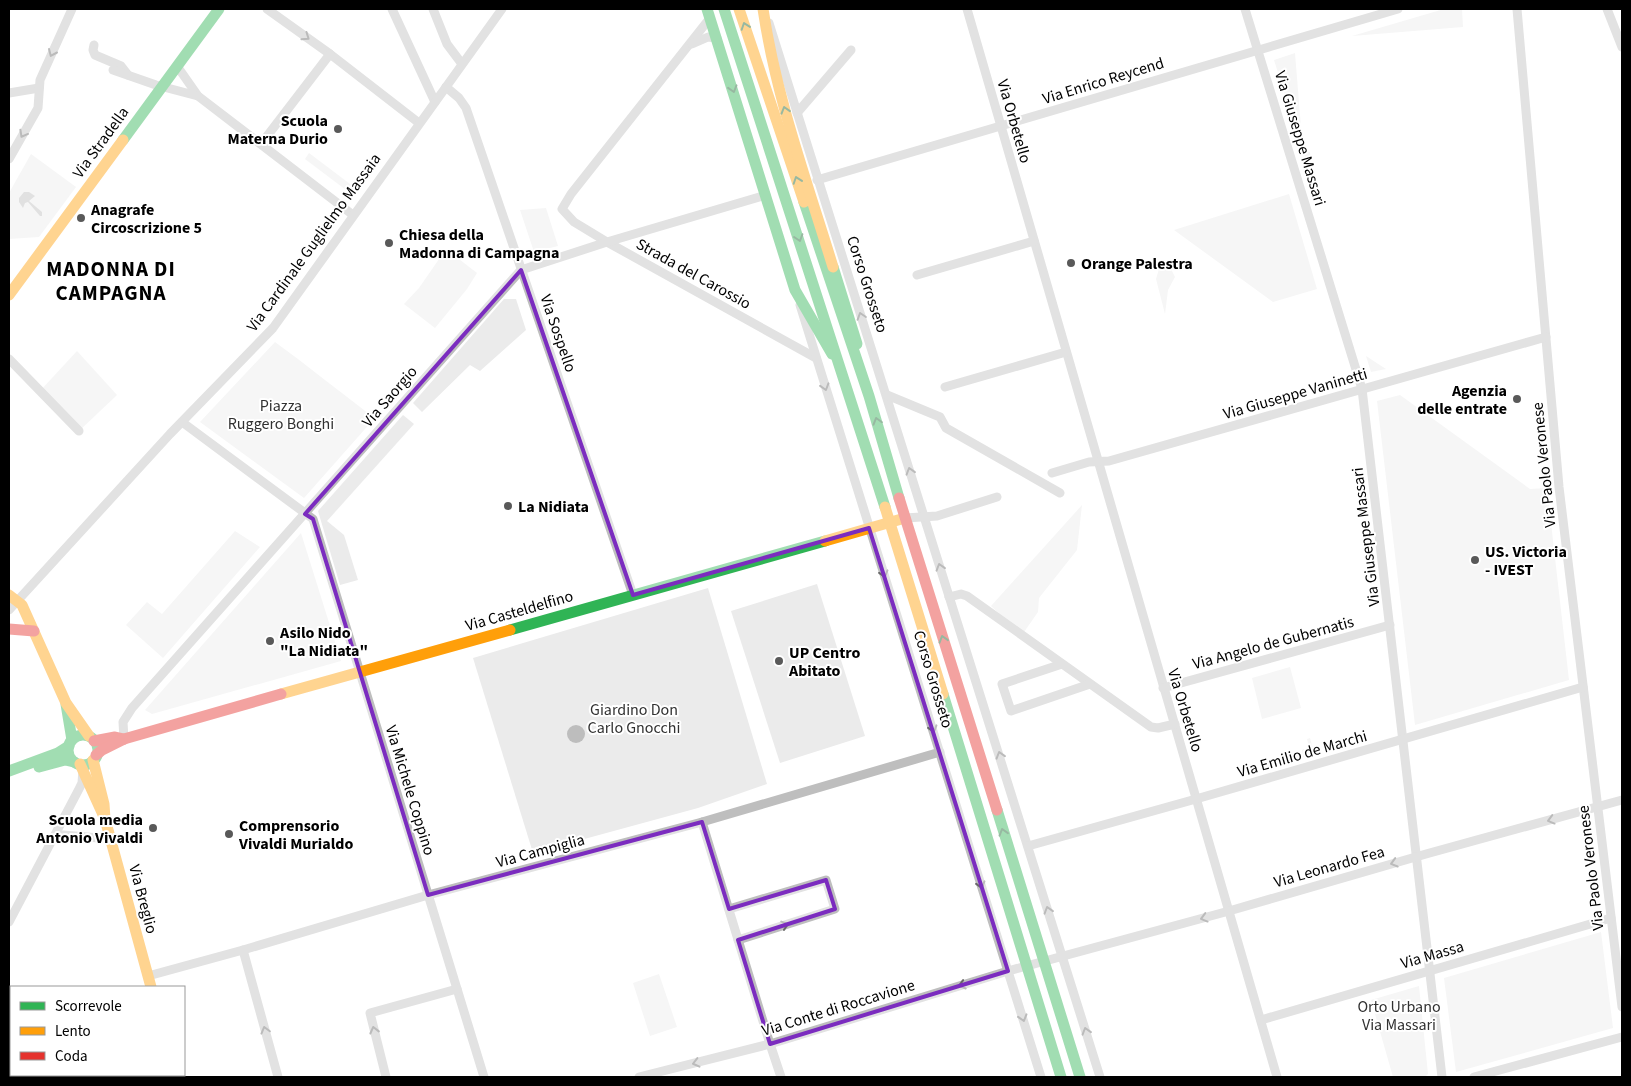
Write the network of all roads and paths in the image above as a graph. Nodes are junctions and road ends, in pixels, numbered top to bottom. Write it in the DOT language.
graph roads {
  1 [pos="72,9"];
  2 [pos="267,9"];
  3 [pos="392,9"];
  4 [pos="433,9"];
  5 [pos="502,9"];
  6 [pos="724,9"];
  7 [pos="739,9"];
  8 [pos="764,9"];
  9 [pos="967,9"];
  10 [pos="1245,9"];
  11 [pos="1398,9"];
  12 [pos="1516,9"];
  13 [pos="1606,9"];
  14 [pos="216,10"];
  15 [pos="709,13"];
  16 [pos="717,38"];
  17 [pos="1622,44"];
  18 [pos="94,45"];
  19 [pos="687,47"];
  20 [pos="851,50"];
  21 [pos="1258,50"];
  22 [pos="330,54"];
  23 [pos="462,64"];
  24 [pos="176,66"];
  25 [pos="113,70"];
  26 [pos="128,75"];
  27 [pos="161,87"];
  28 [pos="446,87"];
  29 [pos="40,88"];
  30 [pos="9,93"];
  31 [pos="198,96"];
  32 [pos="435,102"];
  33 [pos="797,113"];
  34 [pos="419,123"];
  35 [pos="1001,127"];
  36 [pos="261,144"];
  37 [pos="9,159"];
  38 [pos="817,180"];
  39 [pos="766,195"];
  40 [pos="353,214"];
  41 [pos="1034,241"];
  42 [pos="608,242"];
  43 [pos="521,270"];
  44 [pos="917,275"];
  45 [pos="795,290"];
  46 [pos="9,295"];
  47 [pos="1546,337"];
  48 [pos="1066,352"];
  49 [pos="816,358"];
  50 [pos="9,359"];
  51 [pos="844,378"];
  52 [pos="945,387"];
  53 [pos="1362,390"];
  54 [pos="868,392"];
  55 [pos="887,395"];
  56 [pos="182,422"];
  57 [pos="79,431"];
  58 [pos="1098,462"];
  59 [pos="1052,473"];
  60 [pos="1060,493"];
  61 [pos="997,498"];
  62 [pos="305,514"];
  63 [pos="905,518"];
  64 [pos="925,518"];
  65 [pos="890,523"];
  66 [pos="869,528"];
  67 [pos="633,595"];
  68 [pos="949,597"];
  69 [pos="12,598"];
  70 [pos="9,610"];
  71 [pos="1390,625"];
  72 [pos="9,629"];
  73 [pos="34,631"];
  74 [pos="1062,664"];
  75 [pos="360,673"];
  76 [pos="1090,684"];
  77 [pos="1583,687"];
  78 [pos="1163,688"];
  79 [pos="66,702"];
  80 [pos="1175,724"];
  81 [pos="91,739"];
  82 [pos="124,739"];
  83 [pos="1404,740"];
  84 [pos="70,743"];
  85 [pos="940,752"];
  86 [pos="95,758"];
  87 [pos="79,765"];
  88 [pos="27,766"];
  89 [pos="9,771"];
  90 [pos="1196,799"];
  91 [pos="1622,800"];
  92 [pos="1598,807"];
  93 [pos="105,819"];
  94 [pos="702,822"];
  95 [pos="53,837"];
  96 [pos="111,839"];
  97 [pos="1028,846"];
  98 [pos="1416,856"];
  99 [pos="428,895"];
  100 [pos="729,909"];
  101 [pos="1229,911"];
  102 [pos="1611,918"];
  103 [pos="9,922"];
  104 [pos="738,940"];
  105 [pos="243,950"];
  106 [pos="1062,957"];
  107 [pos="1044,962"];
  108 [pos="1027,967"];
  109 [pos="1008,971"];
  110 [pos="1429,971"];
  111 [pos="148,976"];
  112 [pos="151,986"];
  113 [pos="457,989"];
  114 [pos="1622,1007"];
  115 [pos="1260,1020"];
  116 [pos="1622,1037"];
  117 [pos="770,1044"];
  118 [pos="278,1077"];
  119 [pos="386,1077"];
  120 [pos="484,1077"];
  121 [pos="644,1077"];
  122 [pos="781,1077"];
  123 [pos="1041,1077"];
  124 [pos="1061,1077"];
  125 [pos="1080,1077"];
  126 [pos="1100,1077"];
  127 [pos="1277,1077"];
  128 [pos="1442,1077"];
  129 [pos="1474,1077"];
  1 -- 29 [label="street, one-way"];
  2 -- 22 [label="street, one-way"];
  3 -- 32 [label="street"];
  4 -- 23 [label="street"];
  5 -- 23 [label="street, Via Cardinale Guglielmo Massaia"];
  6 -- 51 [label="main road, Corso Grosseto, one-way"];
  54 -- 7 [label="main road, Corso Grosseto, one-way"];
  8 -- 33 [label="street, Corso Grosseto"];
  54 -- 8 [label="main road, Corso Grosseto, one-way"];
  9 -- 35 [label="street, Via Orbetello"];
  10 -- 21 [label="street, Via Giuseppe Massari"];
  11 -- 21 [label="street, Via Enrico Reycend"];
  12 -- 47 [label="street, Via Paolo Veronese"];
  13 -- 17 [label="street"];
  14 -- 24 [label="main road, Via Stradella"];
  15 -- 16 [label="main road, Corso Grosseto"];
  15 -- 19 [label="street"];
  16 -- 19 [label="street"];
  16 -- 39 [label="main road, Corso Grosseto, one-way"];
  18 -- 26 [label="street"];
  19 -- 42 [label="street, Strada del Carossio"];
  20 -- 33 [label="street"];
  21 -- 35 [label="street, Via Enrico Reycend"];
  21 -- 53 [label="street, Via Giuseppe Massari"];
  22 -- 34 [label="street"];
  22 -- 36 [label="street"];
  23 -- 28 [label="street, Via Cardinale Guglielmo Massaia"];
  24 -- 27 [label="main road, Via Stradella"];
  24 -- 31 [label="street"];
  25 -- 26 [label="street"];
  26 -- 27 [label="street"];
  27 -- 31 [label="street"];
  27 -- 46 [label="main road, Via Stradella"];
  28 -- 32 [label="street, Via Cardinale Guglielmo Massaia"];
  28 -- 43 [label="street, Via Sospello"];
  29 -- 30 [label="street"];
  29 -- 37 [label="street, one-way"];
  31 -- 36 [label="street"];
  32 -- 34 [label="street, Via Cardinale Guglielmo Massaia"];
  33 -- 38 [label="street, Corso Grosseto"];
  34 -- 40 [label="street, Via Cardinale Guglielmo Massaia"];
  35 -- 38 [label="street, Via Enrico Reycend"];
  35 -- 41 [label="street, Via Orbetello"];
  36 -- 40 [label="street"];
  55 -- 38 [label="street, Corso Grosseto, one-way"];
  39 -- 42 [label="street"];
  39 -- 45 [label="main road, Corso Grosseto"];
  40 -- 56 [label="street, Via Cardinale Guglielmo Massaia"];
  41 -- 44 [label="street"];
  41 -- 48 [label="street, Via Orbetello"];
  42 -- 43 [label="street"];
  42 -- 49 [label="street, Strada del Carossio"];
  43 -- 62 [label="street, Via Saorgio"];
  43 -- 67 [label="street, Via Sospello"];
  45 -- 49 [label="street, Corso Grosseto"];
  45 -- 51 [label="main road, Corso Grosseto"];
  47 -- 53 [label="street, Via Giuseppe Vaninetti"];
  47 -- 77 [label="street, Via Paolo Veronese"];
  48 -- 52 [label="street"];
  48 -- 58 [label="street, Via Orbetello"];
  49 -- 66 [label="street, Corso Grosseto, one-way"];
  50 -- 57 [label="street"];
  51 -- 65 [label="main road, Corso Grosseto"];
  53 -- 58 [label="street, Via Giuseppe Vaninetti"];
  53 -- 71 [label="street, Via Giuseppe Massari"];
  63 -- 54 [label="main road, Corso Grosseto, one-way"];
  55 -- 60 [label="street"];
  64 -- 55 [label="street, Corso Grosseto, one-way"];
  56 -- 62 [label="street"];
  56 -- 69 [label="street, Via Cardinale Guglielmo Massaia"];
  58 -- 59 [label="street, Via Giuseppe Vaninetti"];
  58 -- 78 [label="street, Via Orbetello"];
  61 -- 64 [label="street"];
  62 -- 75 [label="street, Via Michele Coppino"];
  62 -- 82 [label="street, Via Saorgio"];
  63 -- 64 [label="street, Via Casteldelfino"];
  63 -- 65 [label="main road, Via Casteldelfino"];
  107 -- 63 [label="main road, Corso Grosseto, one-way"];
  68 -- 64 [label="street, Corso Grosseto, one-way"];
  65 -- 66 [label="main road, Via Casteldelfino"];
  65 -- 108 [label="main road, Corso Grosseto"];
  66 -- 67 [label="main road, Via Casteldelfino"];
  66 -- 85 [label="street, Corso Grosseto, one-way"];
  67 -- 75 [label="main road, Via Casteldelfino"];
  68 -- 74 [label="street"];
  97 -- 68 [label="street, Corso Grosseto, one-way"];
  69 -- 70 [label="street, Via Cardinale Guglielmo Massaia"];
  69 -- 73 [label="main road"];
  71 -- 78 [label="street, Via Angelo de Gubernatis"];
  71 -- 83 [label="street, Via Giuseppe Massari"];
  72 -- 73 [label="main road"];
  73 -- 79 [label="main road"];
  74 -- 76 [label="street"];
  74 -- 76 [label="street"];
  75 -- 82 [label="main road, Via Casteldelfino"];
  75 -- 99 [label="street, Via Michele Coppino"];
  76 -- 80 [label="street"];
  77 -- 83 [label="street, Via Emilio de Marchi"];
  77 -- 92 [label="street, Via Paolo Veronese"];
  78 -- 80 [label="street, Via Orbetello"];
  79 -- 81 [label="main road"];
  79 -- 84 [label="main road"];
  80 -- 90 [label="street, Via Orbetello"];
  81 -- 82 [label="main road, Via Casteldelfino"];
  81 -- 84 [label="main road"];
  81 -- 86 [label="main road"];
  82 -- 86 [label="main road, Via Casteldelfino"];
  83 -- 90 [label="street, Via Emilio de Marchi"];
  83 -- 98 [label="street, Via Giuseppe Massari"];
  84 -- 87 [label="main road"];
  84 -- 88 [label="main road"];
  85 -- 94 [label="street, Via Campiglia"];
  85 -- 109 [label="street, Corso Grosseto, one-way"];
  86 -- 87 [label="main road"];
  86 -- 93 [label="main road, Via Breglio"];
  87 -- 88 [label="main road"];
  87 -- 93 [label="main road, Via Breglio"];
  87 -- 95 [label="street"];
  88 -- 89 [label="main road"];
  90 -- 97 [label="street, Via Emilio de Marchi"];
  90 -- 101 [label="street, Via Orbetello"];
  91 -- 92 [label="street, Via Leonardo Fea"];
  92 -- 98 [label="street, Via Leonardo Fea, one-way"];
  92 -- 102 [label="street, Via Paolo Veronese"];
  93 -- 96 [label="main road, Via Breglio"];
  94 -- 99 [label="street, Via Campiglia"];
  94 -- 100 [label="street"];
  95 -- 96 [label="street"];
  95 -- 103 [label="street"];
  96 -- 111 [label="main road, Via Breglio"];
  106 -- 97 [label="street, Corso Grosseto, one-way"];
  98 -- 101 [label="street, Via Leonardo Fea, one-way"];
  98 -- 110 [label="street, Via Giuseppe Massari"];
  99 -- 105 [label="street, Via Campiglia"];
  99 -- 113 [label="street, Via Michele Coppino"];
  100 -- 104 [label="street"];
  104 -- 100 [label="street, one-way"];
  101 -- 106 [label="street, Via Leonardo Fea, one-way"];
  101 -- 115 [label="street, Via Orbetello"];
  102 -- 110 [label="street, Via Massa"];
  102 -- 114 [label="street, Via Paolo Veronese"];
  104 -- 117 [label="street"];
  105 -- 111 [label="street, Via Campiglia"];
  118 -- 105 [label="street, one-way"];
  106 -- 107 [label="street, Via Leonardo Fea"];
  126 -- 106 [label="street, Corso Grosseto, one-way"];
  107 -- 108 [label="street, Via Conte di Roccavione"];
  107 -- 125 [label="main road, Corso Grosseto"];
  108 -- 109 [label="street, Via Conte di Roccavione"];
  108 -- 124 [label="main road, Corso Grosseto"];
  109 -- 117 [label="street, Via Conte di Roccavione, one-way"];
  109 -- 123 [label="street, Corso Grosseto, one-way"];
  110 -- 115 [label="street, Via Massa"];
  110 -- 128 [label="street, Via Giuseppe Massari"];
  111 -- 112 [label="main road, Via Breglio"];
  119 -- 113 [label="street, one-way"];
  113 -- 120 [label="street, Via Michele Coppino"];
  115 -- 127 [label="street, Via Orbetello"];
  116 -- 129 [label="street"];
  117 -- 121 [label="street, Via Conte di Roccavione, one-way"];
  117 -- 122 [label="street"];
}
